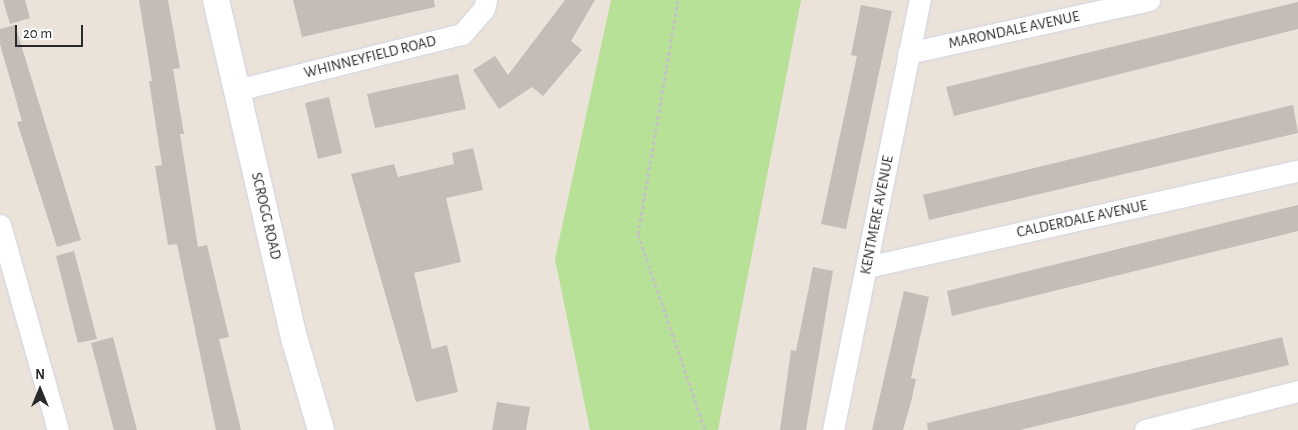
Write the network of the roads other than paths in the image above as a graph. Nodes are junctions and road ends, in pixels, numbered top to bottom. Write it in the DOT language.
graph roads {
  1 [pos="216,0"];
  2 [pos="486,0"];
  3 [pos="920,0"];
  4 [pos="1149,0"];
  5 [pos="908,53"];
  6 [pos="237,90"];
  7 [pos="1298,171"];
  8 [pos="0,225"];
  9 [pos="866,267"];
  10 [pos="1298,391"];
  11 [pos="58,430"];
  12 [pos="321,430"];
  13 [pos="833,430"];
  14 [pos="1145,430"];
  1 -- 6 [label="street, SCROGG ROAD"];
  2 -- 6 [label="street, WHINNEYFIELD ROAD"];
  3 -- 5 [label="street, KENTMERE AVENUE"];
  4 -- 5 [label="street, MARONDALE AVENUE"];
  5 -- 9 [label="street, KENTMERE AVENUE"];
  6 -- 12 [label="street, SCROGG ROAD"];
  7 -- 9 [label="street, CALDERDALE AVENUE"];
  8 -- 11 [label="street"];
  9 -- 13 [label="street, KENTMERE AVENUE"];
  10 -- 14 [label="street"];
}
